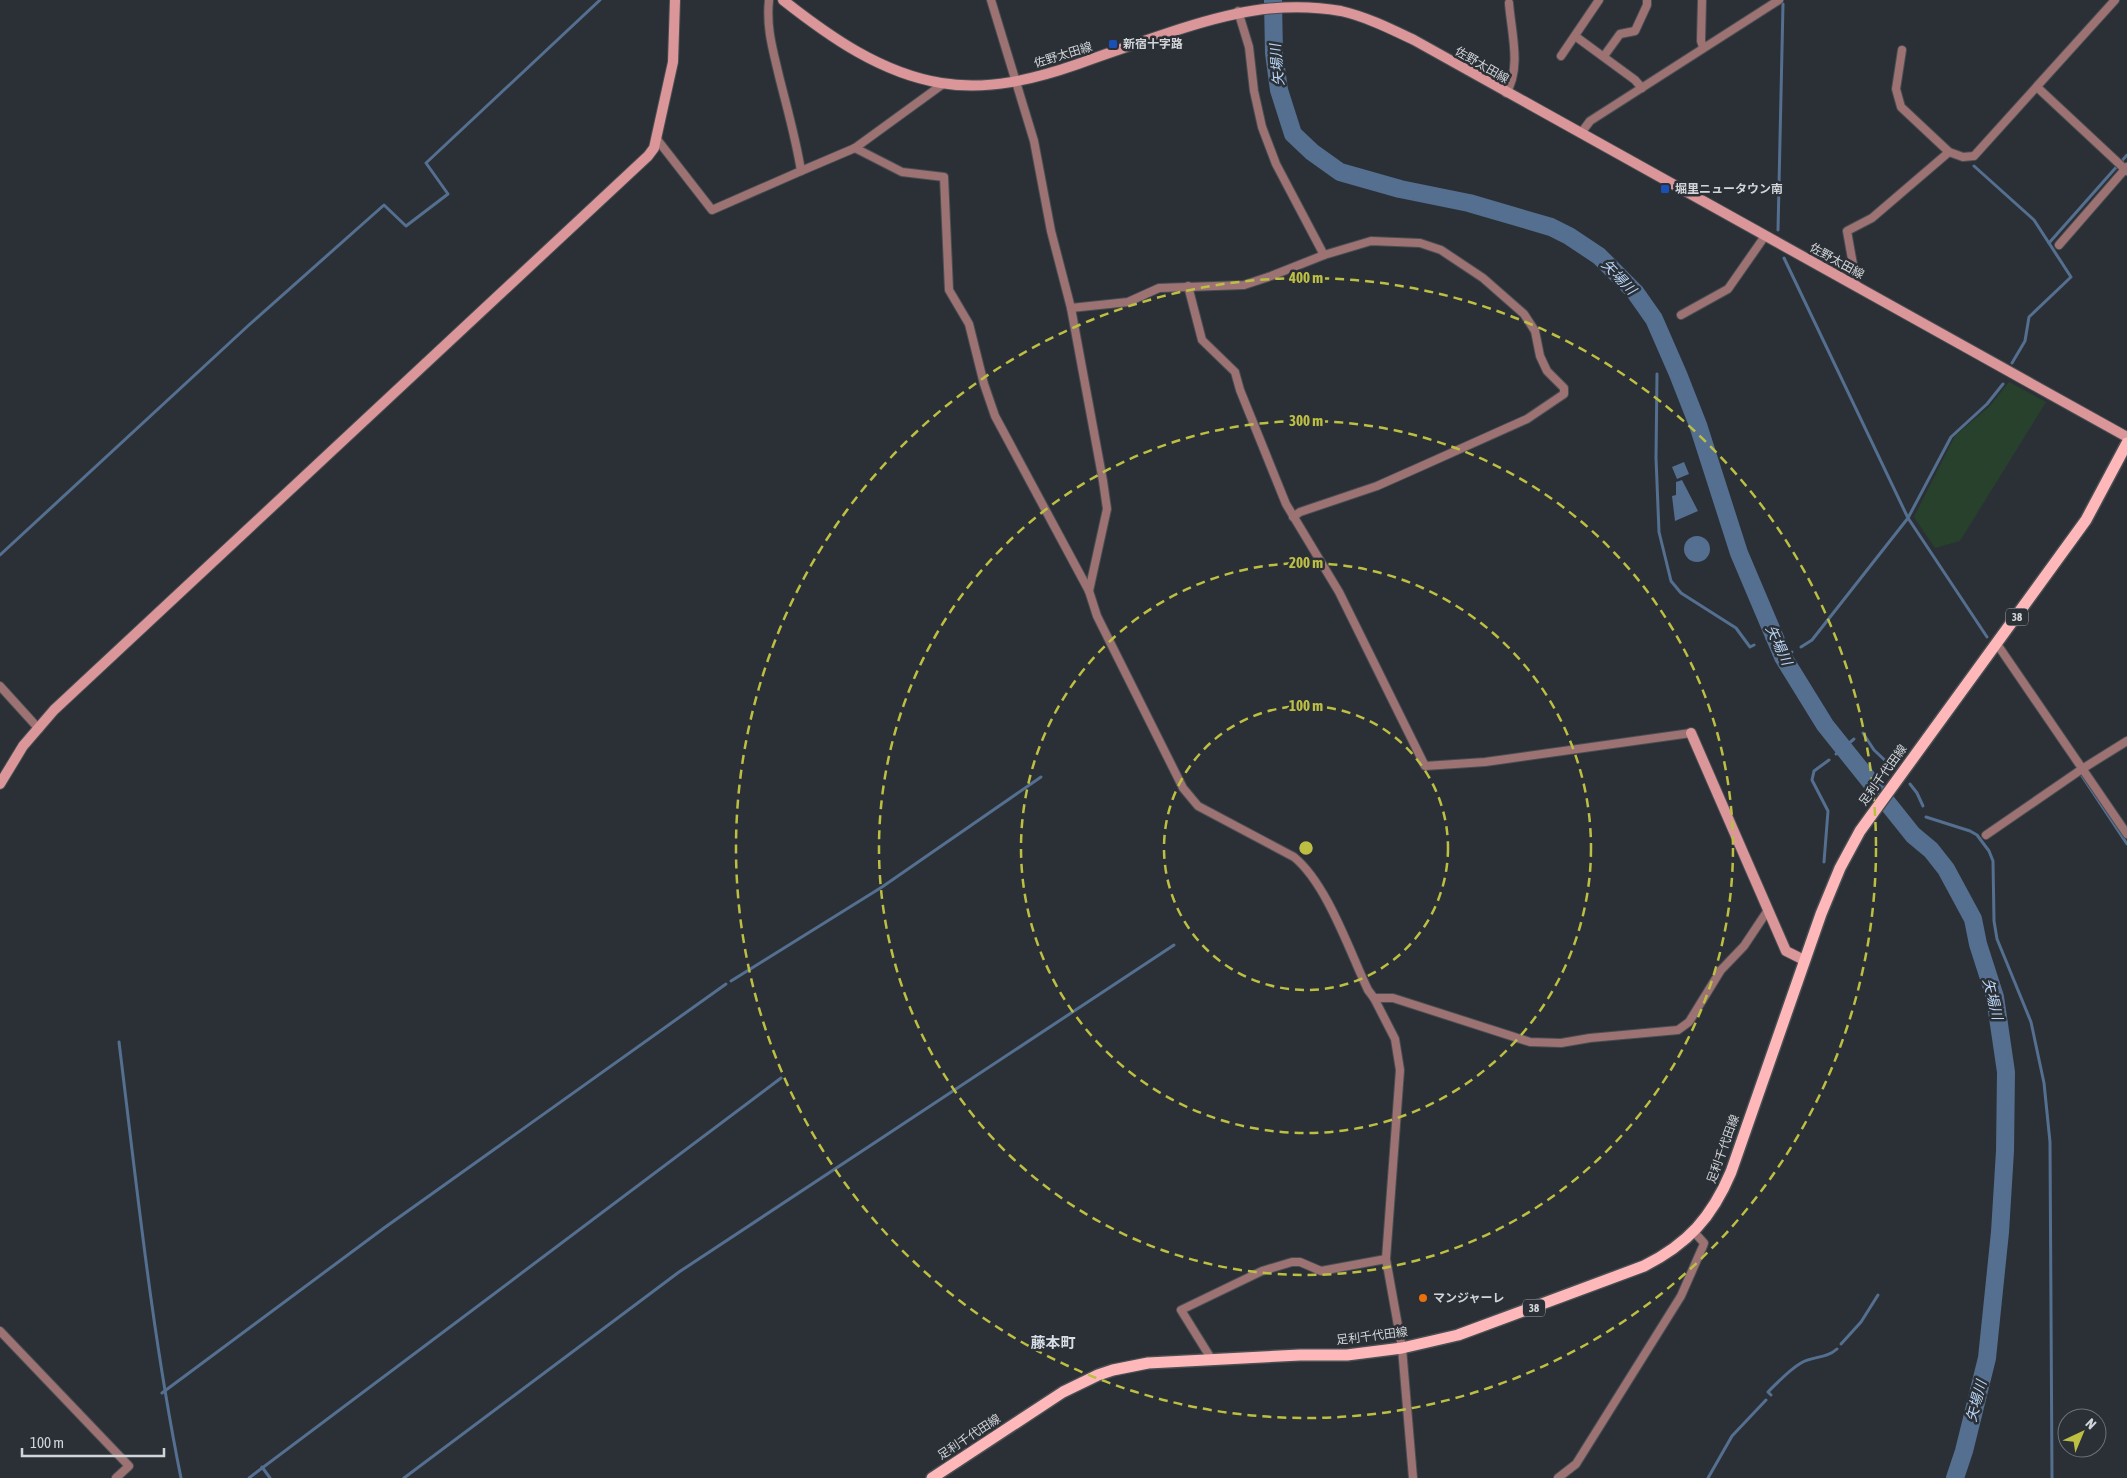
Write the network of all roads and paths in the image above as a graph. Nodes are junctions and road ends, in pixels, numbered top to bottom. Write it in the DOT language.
graph roads {
  1 [pos="675,0"];
  2 [pos="768,0"];
  3 [pos="782,0"];
  4 [pos="991,0"];
  5 [pos="1599,0"];
  6 [pos="1647,0"];
  7 [pos="1702,0"];
  8 [pos="1779,0"];
  9 [pos="2115,0"];
  10 [pos="1509,3"];
  11 [pos="1238,11"];
  12 [pos="1576,36"];
  13 [pos="1704,48"];
  14 [pos="1902,50"];
  15 [pos="1561,56"];
  16 [pos="1604,56"];
  17 [pos="1016,82"];
  18 [pos="943,84"];
  19 [pos="1642,88"];
  20 [pos="2038,88"];
  21 [pos="1506,93"];
  22 [pos="1581,133"];
  23 [pos="656,138"];
  24 [pos="856,148"];
  25 [pos="1948,152"];
  26 [pos="2126,169"];
  27 [pos="801,171"];
  28 [pos="1766,236"];
  29 [pos="2059,245"];
  30 [pos="1324,255"];
  31 [pos="1188,286"];
  32 [pos="1857,286"];
  33 [pos="1071,308"];
  34 [pos="1681,315"];
  35 [pos="2127,437"];
  36 [pos="2127,443"];
  37 [pos="1293,517"];
  38 [pos="1089,591"];
  39 [pos="1997,644"];
  40 [pos="0,686"];
  41 [pos="39,729"];
  42 [pos="1692,733"];
  43 [pos="2127,741"];
  44 [pos="2082,769"];
  45 [pos="0,784"];
  46 [pos="2127,833"];
  47 [pos="1986,835"];
  48 [pos="1768,910"];
  49 [pos="1804,960"];
  50 [pos="1374,998"];
  51 [pos="1694,1232"];
  52 [pos="1386,1258"];
  53 [pos="0,1331"];
  54 [pos="1402,1348"];
  55 [pos="1212,1360"];
  56 [pos="116,1478"];
  57 [pos="932,1478"];
  58 [pos="1413,1478"];
  59 [pos="1558,1478"];
  1 -- 23 [label="main road"];
  2 -- 27 [label="street"];
  3 -- 18 [label="main road, 佐野太田線"];
  4 -- 17 [label="street"];
  5 -- 12 [label="street"];
  6 -- 16 [label="street"];
  7 -- 13 [label="street"];
  8 -- 13 [label="street"];
  9 -- 20 [label="street"];
  10 -- 21 [label="street"];
  11 -- 17 [label="main road, 佐野太田線"];
  11 -- 21 [label="main road, 佐野太田線"];
  11 -- 30 [label="street"];
  12 -- 15 [label="street"];
  12 -- 16 [label="street"];
  13 -- 19 [label="street"];
  14 -- 25 [label="street"];
  16 -- 19 [label="street"];
  17 -- 18 [label="main road, 佐野太田線"];
  17 -- 33 [label="street"];
  18 -- 24 [label="street"];
  19 -- 22 [label="street"];
  20 -- 25 [label="street"];
  20 -- 26 [label="street"];
  21 -- 22 [label="main road, 佐野太田線"];
  22 -- 28 [label="main road, 佐野太田線"];
  23 -- 27 [label="street"];
  23 -- 41 [label="main road"];
  24 -- 27 [label="street"];
  24 -- 38 [label="street"];
  25 -- 32 [label="street"];
  26 -- 29 [label="street"];
  28 -- 32 [label="main road, 佐野太田線"];
  28 -- 34 [label="street"];
  30 -- 31 [label="street"];
  30 -- 37 [label="street"];
  31 -- 33 [label="street"];
  31 -- 37 [label="street"];
  32 -- 35 [label="main road, 佐野太田線"];
  33 -- 38 [label="street"];
  36 -- 39 [label="main road, 足利千代田線 / 38"];
  37 -- 42 [label="street"];
  38 -- 50 [label="street"];
  39 -- 44 [label="street"];
  39 -- 49 [label="main road, 足利千代田線 / 38"];
  40 -- 41 [label="street"];
  41 -- 45 [label="main road"];
  42 -- 48 [label="main road"];
  43 -- 44 [label="street"];
  44 -- 46 [label="street"];
  44 -- 47 [label="street"];
  48 -- 49 [label="main road"];
  48 -- 50 [label="street"];
  49 -- 51 [label="main road, 足利千代田線 / 38"];
  50 -- 52 [label="street"];
  51 -- 54 [label="main road, 足利千代田線 / 38"];
  51 -- 59 [label="street"];
  52 -- 54 [label="street"];
  52 -- 55 [label="street"];
  53 -- 56 [label="street"];
  54 -- 55 [label="main road, 足利千代田線 / 38"];
  54 -- 58 [label="street"];
  55 -- 57 [label="main road, 足利千代田線 / 38"];
}
